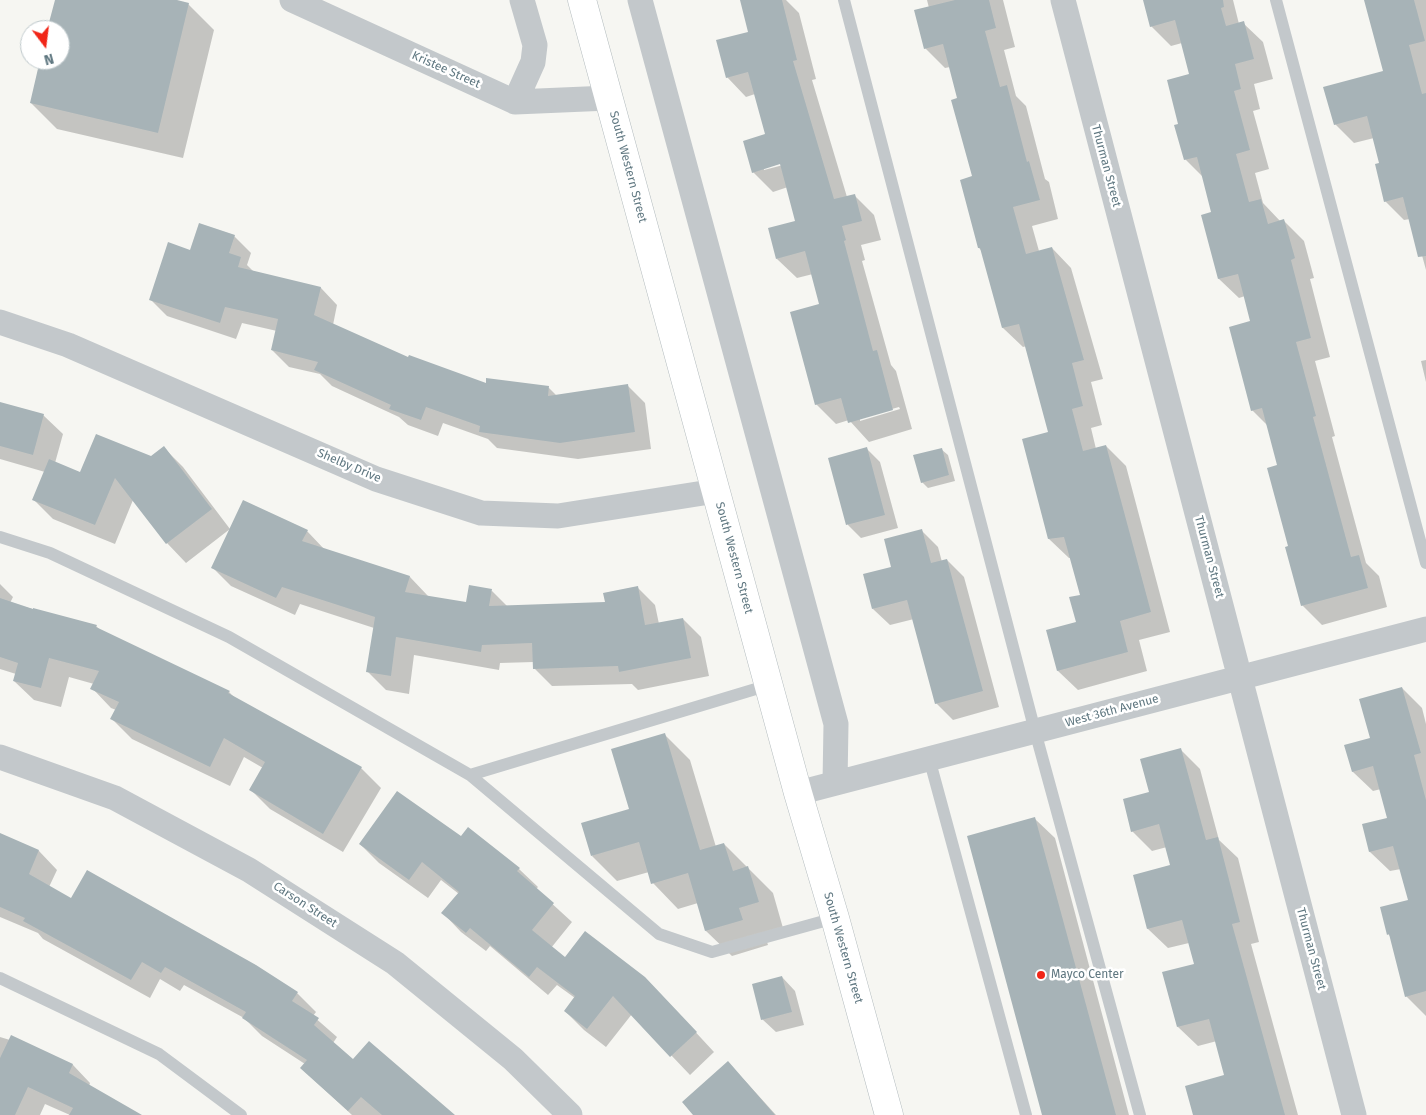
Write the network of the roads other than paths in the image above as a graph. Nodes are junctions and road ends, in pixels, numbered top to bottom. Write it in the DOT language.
graph roads {
  1 [pos="292,0"];
  2 [pos="522,0"];
  3 [pos="582,0"];
  4 [pos="640,0"];
  5 [pos="844,0"];
  6 [pos="1063,0"];
  7 [pos="1276,0"];
  8 [pos="609,98"];
  9 [pos="515,102"];
  10 [pos="0,322"];
  11 [pos="716,491"];
  12 [pos="0,537"];
  13 [pos="1426,563"];
  14 [pos="1426,629"];
  15 [pos="1240,678"];
  16 [pos="769,685"];
  17 [pos="1035,731"];
  18 [pos="0,757"];
  19 [pos="929,758"];
  20 [pos="470,774"];
  21 [pos="835,783"];
  22 [pos="798,793"];
  23 [pos="835,918"];
  24 [pos="0,978"];
  25 [pos="241,1115"];
  26 [pos="570,1115"];
  27 [pos="889,1115"];
  28 [pos="1026,1115"];
  29 [pos="1140,1115"];
  30 [pos="1354,1115"];
  1 -- 9 [label="street, Kristee Street"];
  2 -- 9 [label="street"];
  3 -- 8 [label="main road, South Western Street"];
  4 -- 21 [label="street"];
  5 -- 17 [label="lane"];
  6 -- 15 [label="street, Thurman Street"];
  7 -- 13 [label="lane"];
  8 -- 9 [label="street, Kristee Street"];
  8 -- 11 [label="main road, South Western Street"];
  10 -- 11 [label="street, Shelby Drive"];
  11 -- 16 [label="main road, South Western Street"];
  12 -- 20 [label="lane"];
  14 -- 15 [label="street, West 36th Avenue"];
  15 -- 17 [label="street, West 36th Avenue"];
  15 -- 30 [label="street, Thurman Street"];
  16 -- 20 [label="lane"];
  16 -- 22 [label="main road, South Western Street"];
  17 -- 19 [label="street, West 36th Avenue"];
  17 -- 29 [label="lane"];
  18 -- 26 [label="street, Carson Street"];
  19 -- 21 [label="street, West 36th Avenue"];
  19 -- 28 [label="lane"];
  20 -- 23 [label="lane"];
  21 -- 22 [label="street, West 36th Avenue"];
  22 -- 23 [label="main road, South Western Street"];
  23 -- 27 [label="main road, South Western Street"];
  24 -- 25 [label="lane"];
}
